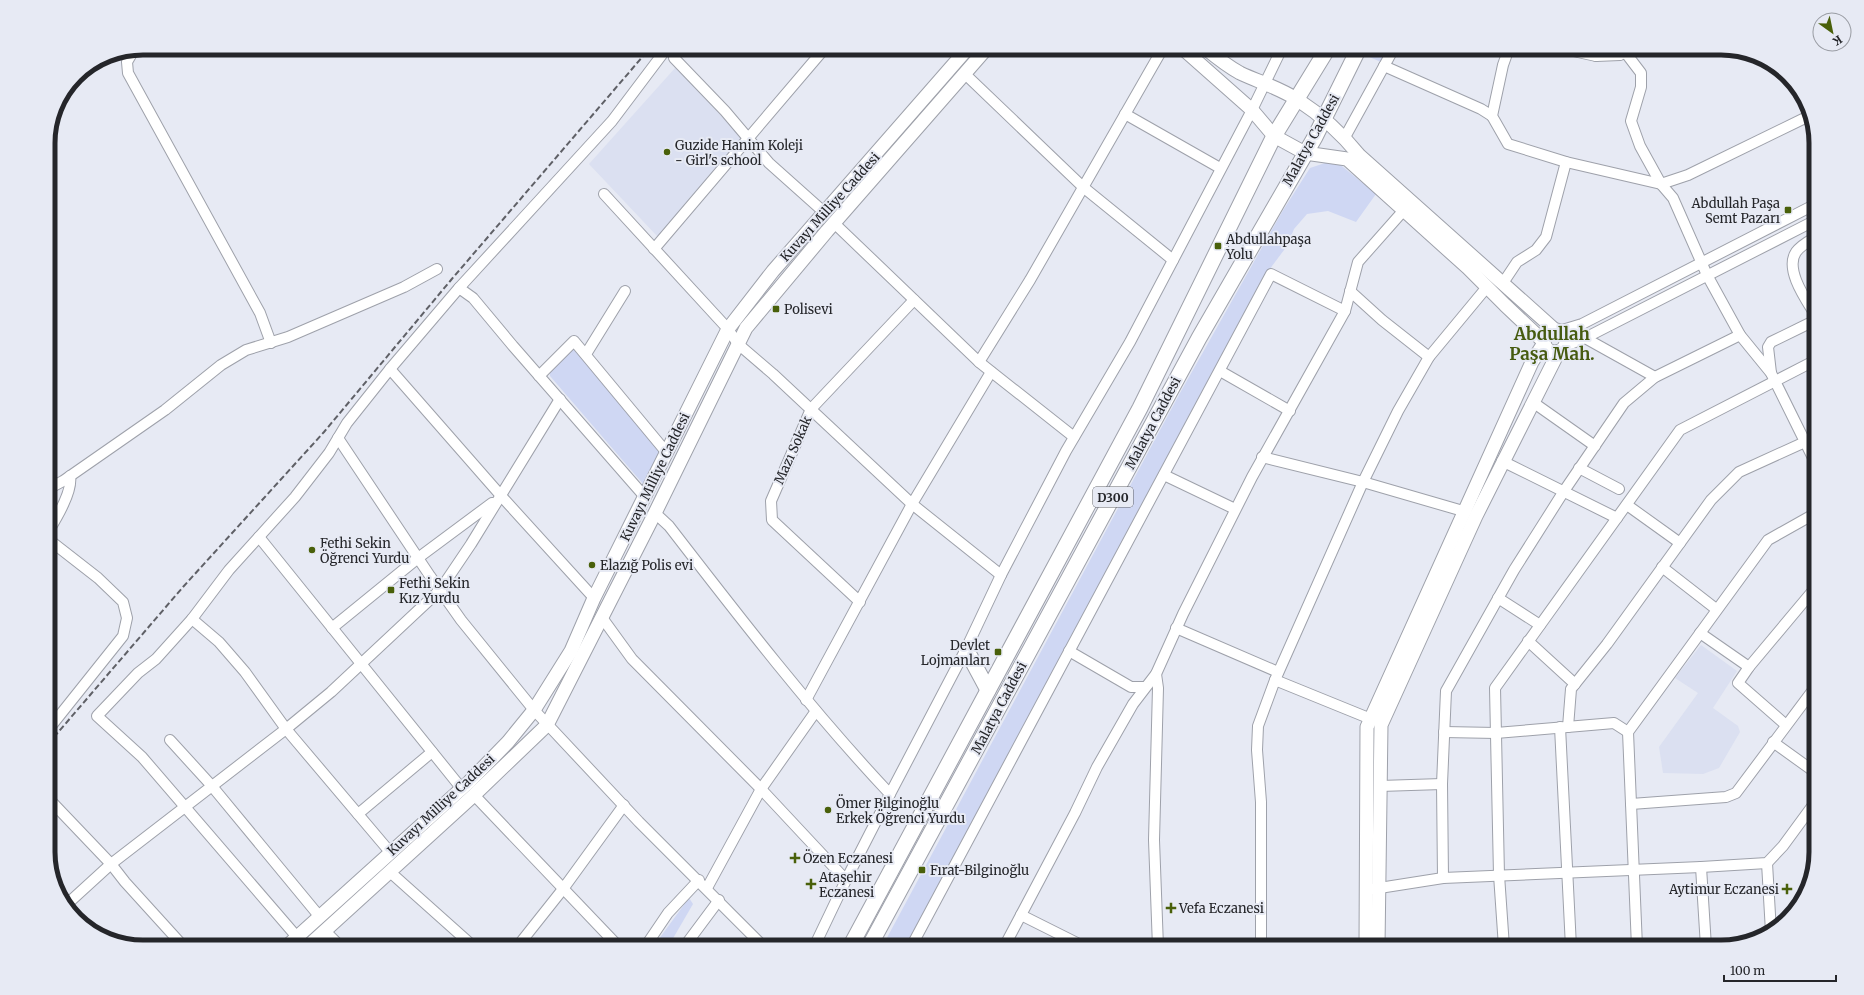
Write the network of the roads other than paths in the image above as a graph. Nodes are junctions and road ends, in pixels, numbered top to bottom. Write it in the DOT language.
graph roads {
  1 [pos="662,55"];
  2 [pos="819,55"];
  3 [pos="962,55"];
  4 [pos="981,55"];
  5 [pos="1159,55"];
  6 [pos="1190,55"];
  7 [pos="1213,55"];
  8 [pos="1278,55"];
  9 [pos="1324,55"];
  10 [pos="1355,55"];
  11 [pos="1390,55"];
  12 [pos="1507,55"];
  13 [pos="1632,55"];
  14 [pos="130,56"];
  15 [pos="674,58"];
  16 [pos="1384,66"];
  17 [pos="965,74"];
  18 [pos="1264,84"];
  19 [pos="1297,99"];
  20 [pos="1252,110"];
  21 [pos="1125,114"];
  22 [pos="1492,116"];
  23 [pos="1805,118"];
  24 [pos="1324,119"];
  25 [pos="1274,136"];
  26 [pos="748,138"];
  27 [pos="1345,138"];
  28 [pos="1305,153"];
  29 [pos="1566,162"];
  30 [pos="1220,168"];
  31 [pos="1661,184"];
  32 [pos="1083,187"];
  33 [pos="604,194"];
  34 [pos="1809,208"];
  35 [pos="1404,210"];
  36 [pos="825,213"];
  37 [pos="834,223"];
  38 [pos="1809,224"];
  39 [pos="1809,241"];
  40 [pos="654,249"];
  41 [pos="1173,260"];
  42 [pos="1702,262"];
  43 [pos="437,269"];
  44 [pos="1708,275"];
  45 [pos="1503,283"];
  46 [pos="1487,287"];
  47 [pos="459,288"];
  48 [pos="625,291"];
  49 [pos="1350,291"];
  50 [pos="914,300"];
  51 [pos="1809,303"];
  52 [pos="1345,311"];
  53 [pos="1809,323"];
  54 [pos="728,329"];
  55 [pos="1557,331"];
  56 [pos="1740,334"];
  57 [pos="1585,338"];
  58 [pos="1544,342"];
  59 [pos="271,343"];
  60 [pos="738,344"];
  61 [pos="1562,349"];
  62 [pos="586,354"];
  63 [pos="1428,357"];
  64 [pos="979,362"];
  65 [pos="1809,363"];
  66 [pos="390,369"];
  67 [pos="1220,371"];
  68 [pos="991,372"];
  69 [pos="539,376"];
  70 [pos="1655,377"];
  71 [pos="1774,378"];
  72 [pos="560,399"];
  73 [pos="1534,403"];
  74 [pos="811,409"];
  75 [pos="1290,411"];
  76 [pos="1074,437"];
  77 [pos="338,438"];
  78 [pos="1809,440"];
  79 [pos="1806,442"];
  80 [pos="1595,446"];
  81 [pos="1809,449"];
  82 [pos="667,453"];
  83 [pos="1262,457"];
  84 [pos="1502,461"];
  85 [pos="1580,468"];
  86 [pos="1164,475"];
  87 [pos="70,476"];
  88 [pos="1363,482"];
  89 [pos="55,485"];
  90 [pos="1619,489"];
  91 [pos="1564,491"];
  92 [pos="499,497"];
  93 [pos="645,497"];
  94 [pos="912,504"];
  95 [pos="1627,505"];
  96 [pos="1235,509"];
  97 [pos="1463,511"];
  98 [pos="655,513"];
  99 [pos="1809,517"];
  100 [pos="1617,518"];
  101 [pos="55,520"];
  102 [pos="259,537"];
  103 [pos="1680,543"];
  104 [pos="55,544"];
  105 [pos="418,558"];
  106 [pos="1662,567"];
  107 [pos="1001,575"];
  108 [pos="440,590"];
  109 [pos="1809,595"];
  110 [pos="594,598"];
  111 [pos="1498,598"];
  112 [pos="860,602"];
  113 [pos="1716,610"];
  114 [pos="192,619"];
  115 [pos="603,619"];
  116 [pos="1540,625"];
  117 [pos="332,628"];
  118 [pos="1176,628"];
  119 [pos="1700,633"];
  120 [pos="1528,641"];
  121 [pos="966,649"];
  122 [pos="1069,651"];
  123 [pos="360,664"];
  124 [pos="1749,667"];
  125 [pos="1156,674"];
  126 [pos="1276,676"];
  127 [pos="1575,684"];
  128 [pos="1146,687"];
  129 [pos="988,690"];
  130 [pos="1809,695"];
  131 [pos="806,700"];
  132 [pos="534,710"];
  133 [pos="816,711"];
  134 [pos="1371,718"];
  135 [pos="55,721"];
  136 [pos="547,725"];
  137 [pos="1786,725"];
  138 [pos="1564,727"];
  139 [pos="286,729"];
  140 [pos="1444,732"];
  141 [pos="1628,732"];
  142 [pos="1496,733"];
  143 [pos="170,740"];
  144 [pos="1773,742"];
  145 [pos="432,752"];
  146 [pos="1809,768"];
  147 [pos="1442,784"];
  148 [pos="211,785"];
  149 [pos="1380,786"];
  150 [pos="462,789"];
  151 [pos="761,789"];
  152 [pos="890,794"];
  153 [pos="474,795"];
  154 [pos="1631,804"];
  155 [pos="55,805"];
  156 [pos="624,805"];
  157 [pos="185,806"];
  158 [pos="1809,811"];
  159 [pos="358,814"];
  160 [pos="390,852"];
  161 [pos="1767,862"];
  162 [pos="111,864"];
  163 [pos="1701,867"];
  164 [pos="1633,869"];
  165 [pos="390,872"];
  166 [pos="1566,873"];
  167 [pos="1499,875"];
  168 [pos="1443,878"];
  169 [pos="699,880"];
  170 [pos="846,880"];
  171 [pos="707,888"];
  172 [pos="1379,888"];
  173 [pos="563,889"];
  174 [pos="1365,890"];
  175 [pos="719,900"];
  176 [pos="70,901"];
  177 [pos="1022,915"];
  178 [pos="320,917"];
  179 [pos="1771,924"];
  180 [pos="325,931"];
  181 [pos="297,937"];
  182 [pos="178,940"];
  183 [pos="294,940"];
  184 [pos="315,940"];
  185 [pos="334,940"];
  186 [pos="466,940"];
  187 [pos="523,940"];
  188 [pos="612,940"];
  189 [pos="650,940"];
  190 [pos="689,940"];
  191 [pos="757,940"];
  192 [pos="817,940"];
  193 [pos="854,940"];
  194 [pos="873,940"];
  195 [pos="915,940"];
  196 [pos="1008,940"];
  197 [pos="1071,940"];
  198 [pos="1158,940"];
  199 [pos="1261,940"];
  200 [pos="1366,940"];
  201 [pos="1378,940"];
  202 [pos="1504,940"];
  203 [pos="1571,940"];
  204 [pos="1637,940"];
  205 [pos="1706,940"];
  1 -- 47 [label="street"];
  2 -- 26 [label="street"];
  3 -- 36 [label="main road, Kuvayı Milliye Caddesi"];
  4 -- 17 [label="main road, Kuvayı Milliye Caddesi"];
  5 -- 21 [label="street"];
  6 -- 20 [label="main road"];
  7 -- 18 [label="main road"];
  8 -- 18 [label="street"];
  9 -- 19 [label="highway, Malatya Caddesi / D300"];
  10 -- 24 [label="highway, Malatya Caddesi / D300"];
  11 -- 16 [label="street"];
  12 -- 22 [label="street"];
  13 -- 31 [label="street"];
  14 -- 59 [label="street"];
  15 -- 26 [label="street"];
  16 -- 22 [label="street"];
  16 -- 27 [label="street"];
  17 -- 32 [label="street"];
  17 -- 37 [label="main road, Kuvayı Milliye Caddesi"];
  18 -- 19 [label="main road"];
  18 -- 20 [label="street"];
  19 -- 24 [label="main road"];
  19 -- 25 [label="highway, Malatya Caddesi / D300"];
  20 -- 25 [label="main road"];
  20 -- 30 [label="street"];
  21 -- 30 [label="street"];
  21 -- 32 [label="street"];
  22 -- 29 [label="street"];
  23 -- 31 [label="street"];
  24 -- 27 [label="main road"];
  24 -- 28 [label="highway, Malatya Caddesi / D300"];
  25 -- 28 [label="main road"];
  25 -- 129 [label="highway, Malatya Caddesi / D300"];
  26 -- 36 [label="street"];
  26 -- 40 [label="street"];
  27 -- 45 [label="main road"];
  28 -- 35 [label="main road"];
  28 -- 194 [label="highway, Malatya Caddesi / D300"];
  29 -- 31 [label="street"];
  29 -- 45 [label="street"];
  30 -- 41 [label="street"];
  31 -- 42 [label="street"];
  32 -- 41 [label="street"];
  32 -- 64 [label="street"];
  33 -- 40 [label="street"];
  34 -- 42 [label="street"];
  35 -- 46 [label="main road"];
  35 -- 49 [label="street"];
  36 -- 54 [label="main road, Kuvayı Milliye Caddesi"];
  37 -- 50 [label="street"];
  37 -- 60 [label="main road, Kuvayı Milliye Caddesi"];
  38 -- 44 [label="street"];
  39 -- 51 [label="street"];
  40 -- 54 [label="street"];
  41 -- 76 [label="street"];
  42 -- 44 [label="street"];
  42 -- 55 [label="street"];
  43 -- 59 [label="street"];
  44 -- 56 [label="street"];
  44 -- 57 [label="street"];
  45 -- 55 [label="main road"];
  46 -- 58 [label="main road"];
  46 -- 63 [label="street"];
  47 -- 66 [label="street"];
  47 -- 69 [label="street"];
  48 -- 62 [label="street"];
  49 -- 52 [label="street"];
  49 -- 63 [label="street"];
  50 -- 64 [label="street"];
  50 -- 74 [label="street, Mazı Sokak"];
  52 -- 67 [label="street"];
  52 -- 75 [label="street"];
  53 -- 71 [label="street"];
  54 -- 60 [label="street"];
  54 -- 82 [label="main road, Kuvayı Milliye Caddesi"];
  55 -- 58 [label="main road"];
  55 -- 61 [label="main road"];
  56 -- 70 [label="street"];
  56 -- 71 [label="street"];
  57 -- 61 [label="street"];
  57 -- 70 [label="street"];
  58 -- 61 [label="main road"];
  58 -- 97 [label="main road"];
  59 -- 87 [label="street"];
  60 -- 74 [label="street"];
  60 -- 98 [label="main road, Kuvayı Milliye Caddesi"];
  61 -- 73 [label="main road"];
  62 -- 69 [label="street"];
  62 -- 82 [label="street"];
  63 -- 88 [label="street"];
  64 -- 68 [label="street"];
  65 -- 71 [label="street"];
  66 -- 77 [label="street"];
  66 -- 92 [label="street"];
  67 -- 75 [label="street"];
  67 -- 86 [label="street"];
  68 -- 76 [label="street"];
  68 -- 94 [label="street"];
  69 -- 72 [label="street"];
  70 -- 80 [label="street"];
  71 -- 79 [label="street"];
  71 -- 95 [label="street"];
  72 -- 92 [label="street"];
  72 -- 93 [label="street"];
  73 -- 80 [label="street"];
  73 -- 84 [label="main road"];
  74 -- 94 [label="street"];
  74 -- 112 [label="street, Mazı Sokak"];
  75 -- 83 [label="street"];
  76 -- 107 [label="street"];
  77 -- 102 [label="street"];
  77 -- 105 [label="street"];
  78 -- 79 [label="street"];
  79 -- 81 [label="street"];
  79 -- 103 [label="street"];
  80 -- 85 [label="street"];
  82 -- 93 [label="main road, Kuvayı Milliye Caddesi"];
  83 -- 88 [label="street"];
  83 -- 96 [label="street"];
  84 -- 91 [label="street"];
  84 -- 149 [label="main road"];
  85 -- 90 [label="street"];
  85 -- 91 [label="street"];
  86 -- 96 [label="street"];
  86 -- 122 [label="street"];
  87 -- 89 [label="street"];
  87 -- 101 [label="street"];
  88 -- 97 [label="street"];
  88 -- 126 [label="street"];
  91 -- 100 [label="street"];
  91 -- 111 [label="street"];
  92 -- 105 [label="street"];
  92 -- 108 [label="street"];
  92 -- 110 [label="street"];
  93 -- 110 [label="main road, Kuvayı Milliye Caddesi"];
  94 -- 107 [label="street"];
  94 -- 112 [label="street"];
  95 -- 100 [label="street"];
  95 -- 103 [label="street"];
  96 -- 118 [label="street"];
  97 -- 134 [label="main road"];
  98 -- 115 [label="main road, Kuvayı Milliye Caddesi"];
  98 -- 131 [label="street"];
  99 -- 113 [label="street"];
  100 -- 116 [label="street"];
  102 -- 114 [label="street"];
  102 -- 117 [label="street"];
  103 -- 106 [label="street"];
  104 -- 135 [label="street"];
  105 -- 108 [label="street"];
  105 -- 117 [label="street"];
  106 -- 113 [label="street"];
  106 -- 127 [label="street"];
  107 -- 121 [label="street"];
  108 -- 123 [label="street"];
  108 -- 132 [label="street"];
  109 -- 124 [label="street"];
  110 -- 132 [label="main road, Kuvayı Milliye Caddesi"];
  111 -- 116 [label="street"];
  111 -- 140 [label="street"];
  112 -- 131 [label="street"];
  113 -- 119 [label="street"];
  114 -- 139 [label="street"];
  114 -- 157 [label="street"];
  115 -- 136 [label="main road, Kuvayı Milliye Caddesi"];
  115 -- 151 [label="street"];
  116 -- 120 [label="street"];
  117 -- 123 [label="street"];
  118 -- 125 [label="street"];
  118 -- 126 [label="street"];
  119 -- 124 [label="street"];
  119 -- 141 [label="street"];
  120 -- 127 [label="street"];
  120 -- 142 [label="street"];
  121 -- 129 [label="highway"];
  121 -- 152 [label="street"];
  122 -- 128 [label="street"];
  122 -- 195 [label="street"];
  123 -- 139 [label="street"];
  123 -- 145 [label="street"];
  124 -- 137 [label="street"];
  125 -- 128 [label="street"];
  125 -- 198 [label="street"];
  126 -- 134 [label="street"];
  126 -- 199 [label="street"];
  127 -- 138 [label="street"];
  128 -- 177 [label="street"];
  129 -- 193 [label="highway, Malatya Caddesi / D300"];
  130 -- 137 [label="street"];
  131 -- 133 [label="street"];
  132 -- 136 [label="street"];
  132 -- 150 [label="main road, Kuvayı Milliye Caddesi"];
  133 -- 151 [label="street"];
  133 -- 152 [label="street"];
  134 -- 174 [label="main road"];
  136 -- 153 [label="main road, Kuvayı Milliye Caddesi"];
  136 -- 156 [label="street"];
  137 -- 144 [label="street"];
  138 -- 141 [label="street"];
  138 -- 142 [label="street"];
  138 -- 166 [label="street"];
  139 -- 148 [label="street"];
  139 -- 159 [label="street"];
  140 -- 142 [label="street"];
  140 -- 147 [label="street"];
  141 -- 154 [label="street"];
  142 -- 167 [label="street"];
  143 -- 148 [label="street"];
  144 -- 146 [label="street"];
  144 -- 154 [label="street"];
  145 -- 150 [label="street"];
  145 -- 159 [label="street"];
  147 -- 149 [label="street"];
  147 -- 168 [label="street"];
  148 -- 157 [label="street"];
  148 -- 178 [label="street"];
  149 -- 172 [label="main road"];
  150 -- 160 [label="main road, Kuvayı Milliye Caddesi"];
  151 -- 170 [label="street"];
  151 -- 171 [label="street"];
  152 -- 170 [label="street"];
  153 -- 165 [label="main road, Kuvayı Milliye Caddesi"];
  153 -- 173 [label="street"];
  154 -- 164 [label="street"];
  155 -- 162 [label="street"];
  156 -- 169 [label="street"];
  156 -- 173 [label="street"];
  157 -- 162 [label="street"];
  157 -- 181 [label="street"];
  158 -- 161 [label="street"];
  159 -- 160 [label="street"];
  160 -- 178 [label="main road, Kuvayı Milliye Caddesi"];
  161 -- 163 [label="street"];
  161 -- 179 [label="street"];
  162 -- 176 [label="street"];
  162 -- 182 [label="street"];
  163 -- 164 [label="street"];
  163 -- 205 [label="street"];
  164 -- 166 [label="street"];
  164 -- 204 [label="street"];
  165 -- 180 [label="main road, Kuvayı Milliye Caddesi"];
  165 -- 186 [label="street"];
  166 -- 167 [label="street"];
  166 -- 203 [label="street"];
  167 -- 168 [label="street"];
  167 -- 202 [label="street"];
  168 -- 172 [label="street"];
  169 -- 171 [label="street"];
  169 -- 189 [label="street"];
  170 -- 192 [label="street"];
  171 -- 175 [label="street"];
  172 -- 174 [label="street"];
  172 -- 201 [label="main road"];
  173 -- 187 [label="street"];
  173 -- 188 [label="street"];
  174 -- 200 [label="main road"];
  175 -- 190 [label="street"];
  175 -- 191 [label="street"];
  177 -- 196 [label="street"];
  177 -- 197 [label="street"];
  178 -- 181 [label="main road, Kuvayı Milliye Caddesi"];
  180 -- 184 [label="main road, Kuvayı Milliye Caddesi"];
  180 -- 185 [label="street"];
  181 -- 183 [label="main road, Kuvayı Milliye Caddesi"];
}
